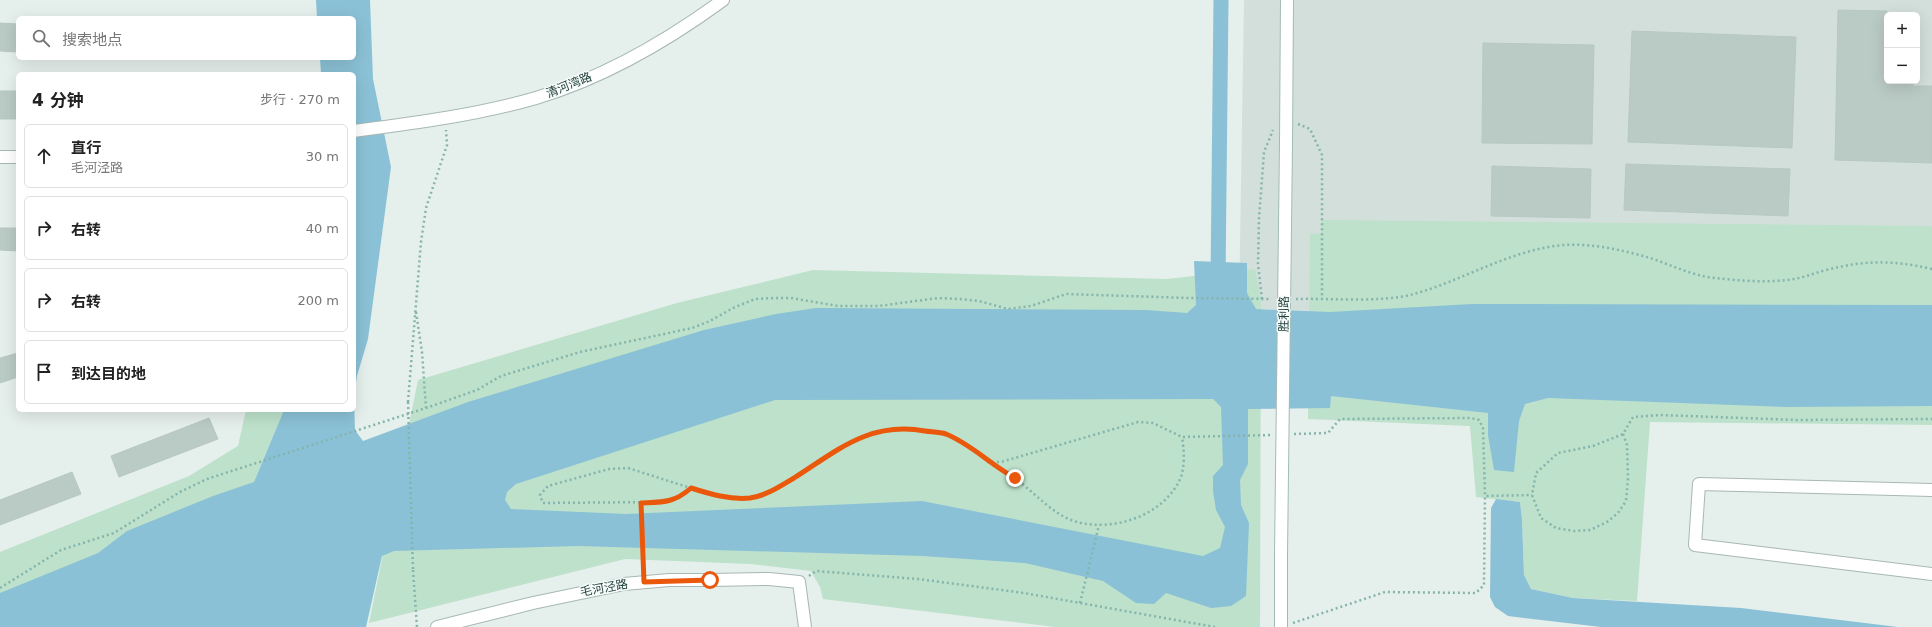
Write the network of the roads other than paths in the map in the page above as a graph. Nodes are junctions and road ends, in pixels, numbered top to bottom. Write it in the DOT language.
graph roads {
  1 [pos="723,0"];
  2 [pos="1287,0"];
  3 [pos="356,131"];
  4 [pos="16,156"];
  5 [pos="0,157"];
  6 [pos="1932,490"];
  7 [pos="1932,574"];
  8 [pos="437,627"];
  9 [pos="805,627"];
  10 [pos="1281,627"];
  1 -- 3 [label="street, 清河湾路"];
  2 -- 10 [label="street, 胜利路, bridge"];
  4 -- 5 [label="street"];
  6 -- 7 [label="street"];
  8 -- 9 [label="street, 毛河泾路"];
}
